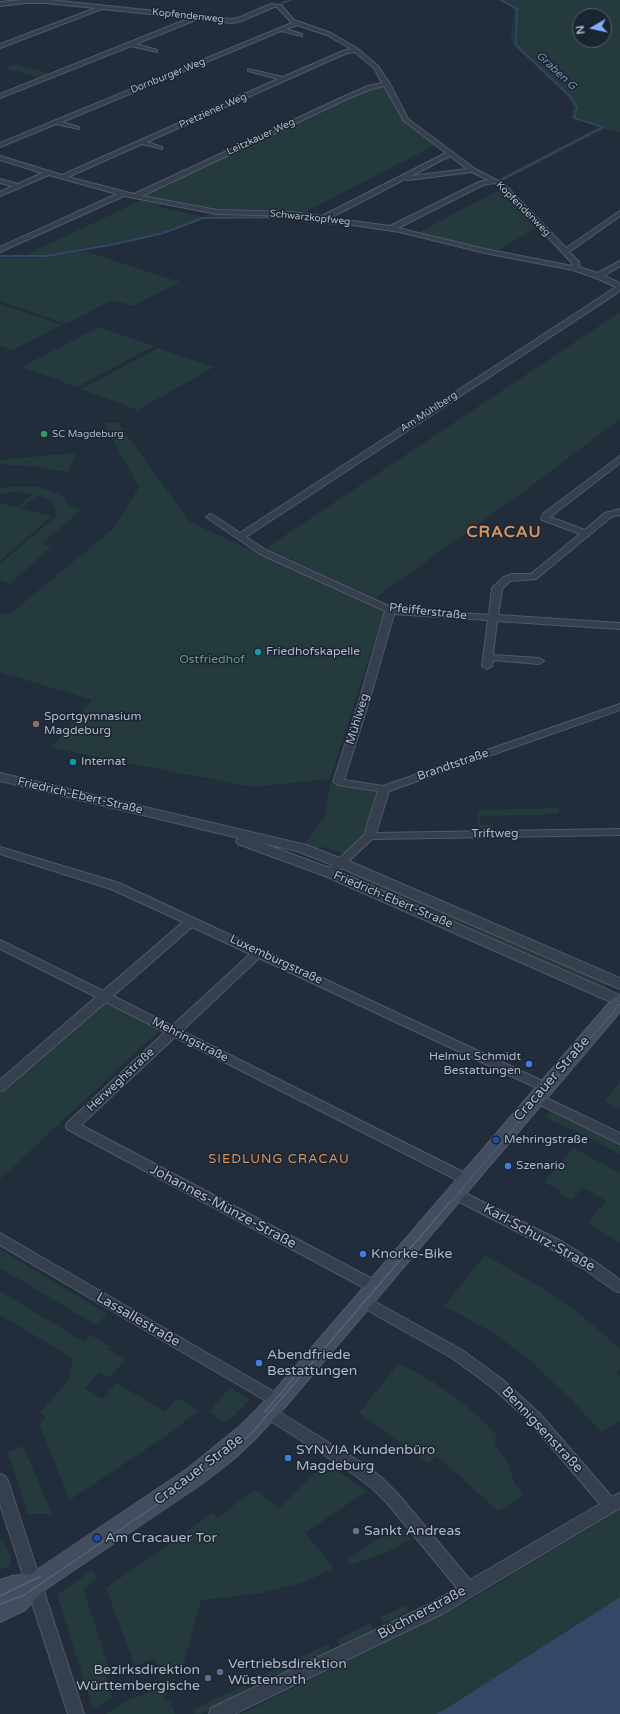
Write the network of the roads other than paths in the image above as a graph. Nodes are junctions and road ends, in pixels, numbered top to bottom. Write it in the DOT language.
graph roads {
  1 [pos="0,4"];
  2 [pos="101,8"];
  3 [pos="200,16"];
  4 [pos="296,23"];
  5 [pos="280,29"];
  6 [pos="300,34"];
  7 [pos="130,44"];
  8 [pos="0,46"];
  9 [pos="356,50"];
  10 [pos="155,51"];
  11 [pos="250,70"];
  12 [pos="284,79"];
  13 [pos="387,84"];
  14 [pos="0,96"];
  15 [pos="55,122"];
  16 [pos="77,128"];
  17 [pos="141,142"];
  18 [pos="0,145"];
  19 [pos="160,148"];
  20 [pos="450,153"];
  21 [pos="0,158"];
  22 [pos="473,170"];
  23 [pos="48,174"];
  24 [pos="62,177"];
  25 [pos="400,178"];
  26 [pos="0,181"];
  27 [pos="496,181"];
  28 [pos="18,186"];
  29 [pos="0,194"];
  30 [pos="123,194"];
  31 [pos="136,196"];
  32 [pos="620,213"];
  33 [pos="324,218"];
  34 [pos="392,228"];
  35 [pos="0,250"];
  36 [pos="565,252"];
  37 [pos="620,263"];
  38 [pos="574,268"];
  39 [pos="599,276"];
  40 [pos="620,287"];
  41 [pos="620,459"];
  42 [pos="620,512"];
  43 [pos="210,516"];
  44 [pos="586,533"];
  45 [pos="239,537"];
  46 [pos="390,610"];
  47 [pos="494,618"];
  48 [pos="620,626"];
  49 [pos="539,661"];
  50 [pos="620,707"];
  51 [pos="0,777"];
  52 [pos="384,789"];
  53 [pos="620,832"];
  54 [pos="369,836"];
  55 [pos="0,850"];
  56 [pos="335,868"];
  57 [pos="192,921"];
  58 [pos="0,944"];
  59 [pos="259,952"];
  60 [pos="620,984"];
  61 [pos="104,996"];
  62 [pos="620,1001"];
  63 [pos="173,1032"];
  64 [pos="0,1087"];
  65 [pos="541,1093"];
  66 [pos="72,1126"];
  67 [pos="620,1139"];
  68 [pos="461,1186"];
  69 [pos="0,1238"];
  70 [pos="620,1287"];
  71 [pos="369,1294"];
  72 [pos="273,1406"];
  73 [pos="0,1480"];
  74 [pos="615,1503"];
  75 [pos="35,1584"];
  76 [pos="468,1589"];
  77 [pos="0,1590"];
  78 [pos="0,1610"];
  79 [pos="76,1714"];
  80 [pos="217,1714"];
  1 -- 2 [label="street, Kopfendenweg"];
  2 -- 3 [label="street, Kopfendenweg"];
  2 -- 8 [label="street"];
  3 -- 4 [label="street, Kopfendenweg"];
  3 -- 7 [label="street"];
  4 -- 5 [label="street, Dornburger Weg"];
  4 -- 9 [label="street, Kopfendenweg"];
  5 -- 6 [label="street"];
  5 -- 15 [label="street, Dornburger Weg"];
  7 -- 10 [label="street"];
  7 -- 14 [label="street"];
  9 -- 12 [label="street, Pretziener Weg"];
  9 -- 13 [label="street, Kopfendenweg"];
  11 -- 12 [label="street"];
  12 -- 17 [label="street, Pretziener Weg"];
  13 -- 20 [label="street, Kopfendenweg"];
  13 -- 31 [label="street, Leitzkauer Weg"];
  15 -- 16 [label="street"];
  15 -- 18 [label="street, Dornburger Weg"];
  17 -- 19 [label="street"];
  17 -- 24 [label="street, Pretziener Weg"];
  20 -- 22 [label="street, Kopfendenweg"];
  20 -- 25 [label="street"];
  21 -- 23 [label="street, Schwarzkopfweg"];
  22 -- 25 [label="street"];
  22 -- 27 [label="street, Kopfendenweg"];
  23 -- 24 [label="street, Schwarzkopfweg"];
  23 -- 28 [label="street"];
  24 -- 30 [label="street, Schwarzkopfweg"];
  25 -- 33 [label="street"];
  26 -- 28 [label="street"];
  27 -- 34 [label="street"];
  27 -- 36 [label="street, Kopfendenweg"];
  28 -- 29 [label="street"];
  30 -- 31 [label="street, Schwarzkopfweg"];
  30 -- 35 [label="street"];
  31 -- 33 [label="street, Schwarzkopfweg"];
  32 -- 36 [label="street"];
  33 -- 34 [label="street, Schwarzkopfweg"];
  34 -- 38 [label="street, Schwarzkopfweg"];
  36 -- 38 [label="street, Kopfendenweg"];
  37 -- 39 [label="street"];
  38 -- 39 [label="street, Schwarzkopfweg"];
  39 -- 40 [label="street, Schwarzkopfweg"];
  40 -- 45 [label="street, Am Mühlberg"];
  41 -- 44 [label="street"];
  42 -- 44 [label="street"];
  43 -- 45 [label="street, Pfeifferstraße"];
  44 -- 47 [label="street"];
  45 -- 46 [label="street, Pfeifferstraße"];
  46 -- 47 [label="street, Pfeifferstraße"];
  46 -- 52 [label="street, Mühlweg"];
  47 -- 48 [label="street, Pfeifferstraße"];
  47 -- 49 [label="street"];
  50 -- 52 [label="street, Brandtstraße"];
  51 -- 56 [label="street, Friedrich-Ebert-Straße"];
  52 -- 54 [label="street"];
  53 -- 54 [label="street, Triftweg"];
  54 -- 56 [label="street"];
  55 -- 57 [label="street, Luxemburgstraße"];
  56 -- 60 [label="street, Friedrich-Ebert-Straße"];
  56 -- 62 [label="street, Friedrich-Ebert-Straße"];
  57 -- 59 [label="street, Luxemburgstraße"];
  57 -- 61 [label="street"];
  58 -- 61 [label="street, Mehringstraße"];
  59 -- 63 [label="street, Herweghstraße"];
  59 -- 65 [label="street, Luxemburgstraße"];
  61 -- 63 [label="street, Mehringstraße"];
  61 -- 64 [label="street"];
  62 -- 65 [label="main road, Cracauer Straße"];
  63 -- 66 [label="street, Herweghstraße"];
  63 -- 68 [label="street, Mehringstraße"];
  65 -- 67 [label="street, Luxemburgstraße"];
  65 -- 68 [label="main road, Cracauer Straße"];
  66 -- 71 [label="street, Johannes-Münze-Straße"];
  68 -- 70 [label="street, Karl-Schurz-Straße"];
  68 -- 71 [label="main road, Cracauer Straße"];
  69 -- 72 [label="street, Lassallestraße"];
  71 -- 72 [label="main road, Cracauer Straße"];
  71 -- 74 [label="street, Bennigsenstraße"];
  72 -- 75 [label="main road, Cracauer Straße"];
  72 -- 76 [label="street, Lassallestraße"];
  73 -- 75 [label="street"];
  74 -- 76 [label="street, Büchnerstraße"];
  75 -- 77 [label="main road, Cracauer Straße"];
  75 -- 78 [label="main road, Cracauer Straße"];
  75 -- 79 [label="street"];
  76 -- 80 [label="street, Büchnerstraße"];
}
